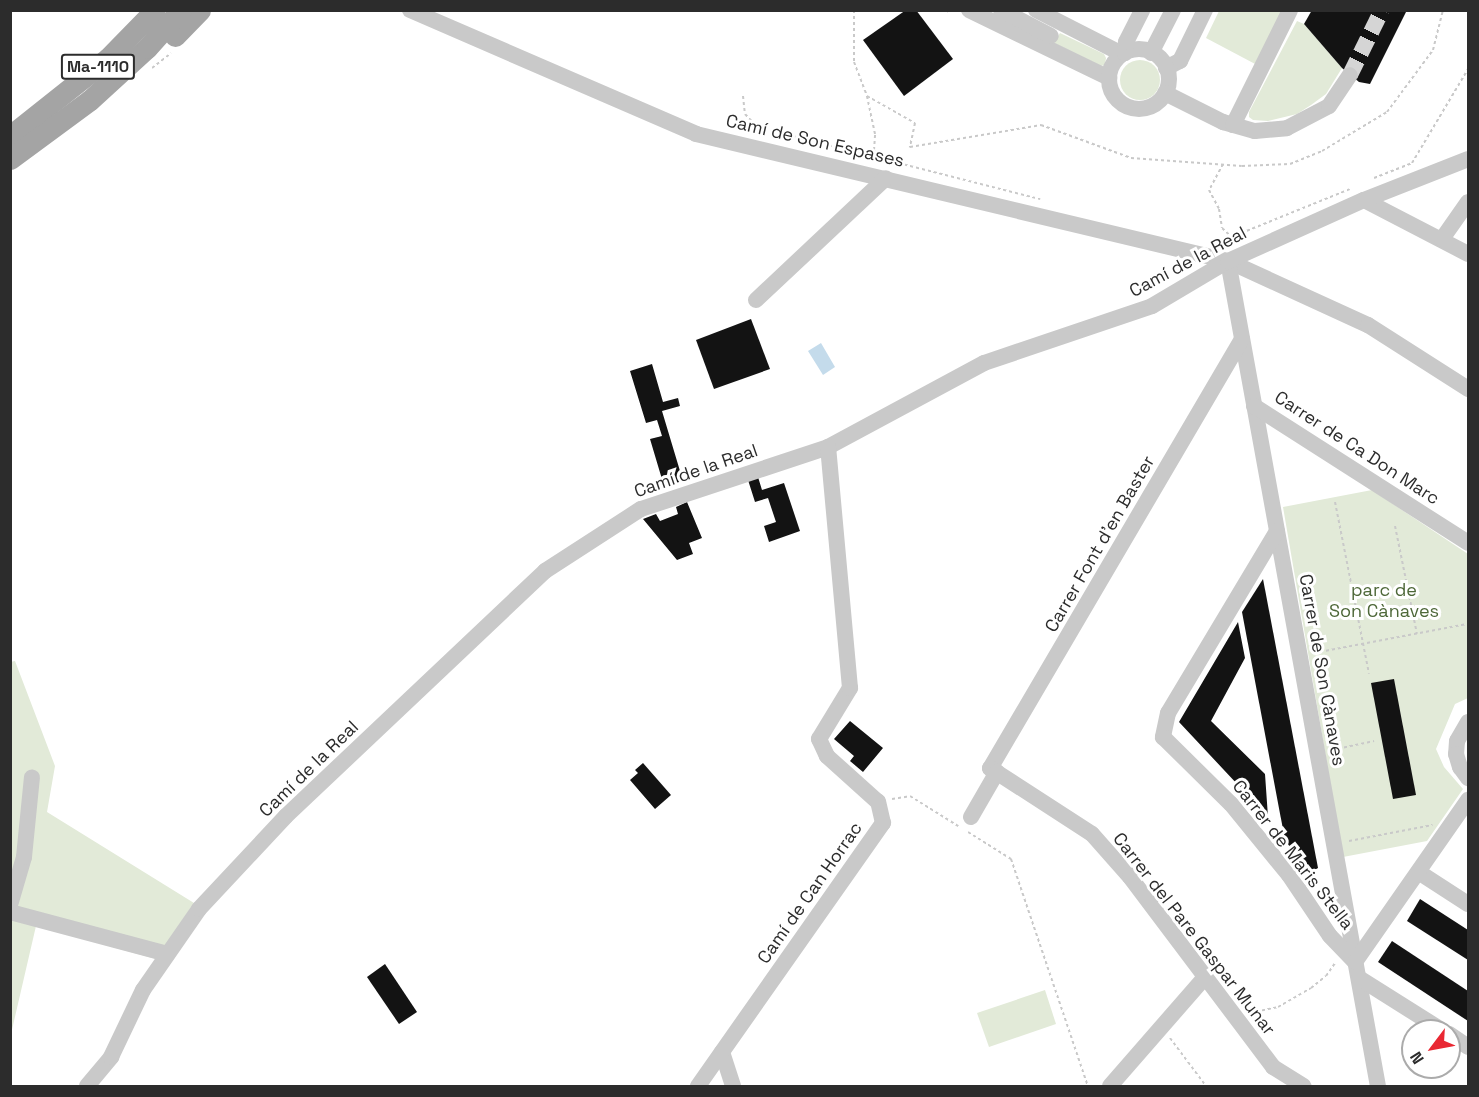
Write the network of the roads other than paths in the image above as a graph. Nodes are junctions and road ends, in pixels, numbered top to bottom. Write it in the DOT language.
graph roads {
  1 [pos="136,10"];
  2 [pos="155,10"];
  3 [pos="181,10"];
  4 [pos="200,10"];
  5 [pos="410,10"];
  6 [pos="969,10"];
  7 [pos="1001,10"];
  8 [pos="1036,10"];
  9 [pos="1142,10"];
  10 [pos="1173,10"];
  11 [pos="1206,10"];
  12 [pos="1290,10"];
  13 [pos="1051,36"];
  14 [pos="1151,53"];
  15 [pos="1124,54"];
  16 [pos="1166,68"];
  17 [pos="1350,75"];
  18 [pos="1109,78"];
  19 [pos="1165,93"];
  20 [pos="90,100"];
  21 [pos="36,118"];
  22 [pos="1233,125"];
  23 [pos="10,136"];
  24 [pos="10,159"];
  25 [pos="1468,159"];
  26 [pos="880,176"];
  27 [pos="1361,192"];
  28 [pos="1468,202"];
  29 [pos="1442,238"];
  30 [pos="1468,254"];
  31 [pos="1228,261"];
  32 [pos="756,300"];
  33 [pos="1242,339"];
  34 [pos="1468,389"];
  35 [pos="1254,406"];
  36 [pos="828,447"];
  37 [pos="1277,531"];
  38 [pos="1468,543"];
  39 [pos="1468,722"];
  40 [pos="993,770"];
  41 [pos="32,777"];
  42 [pos="1468,778"];
  43 [pos="1468,800"];
  44 [pos="971,817"];
  45 [pos="1420,873"];
  46 [pos="1468,904"];
  47 [pos="10,905"];
  48 [pos="10,912"];
  49 [pos="168,954"];
  50 [pos="1353,963"];
  51 [pos="1205,977"];
  52 [pos="1427,1019"];
  53 [pos="722,1052"];
  54 [pos="87,1086"];
  55 [pos="698,1086"];
  56 [pos="733,1086"];
  57 [pos="1110,1086"];
  58 [pos="1304,1086"];
  59 [pos="1378,1086"];
  1 -- 21 [label="main road"];
  2 -- 21 [label="main road, Ma-1110"];
  3 -- 20 [label="main road, Ma-1110"];
  4 -- 20 [label="main road"];
  5 -- 26 [label="street, Camí de Son Espases"];
  6 -- 18 [label="street"];
  7 -- 13 [label="street"];
  8 -- 15 [label="street"];
  9 -- 15 [label="street"];
  10 -- 14 [label="street"];
  11 -- 16 [label="street"];
  12 -- 22 [label="street"];
  14 -- 15 [label="street"];
  14 -- 16 [label="street"];
  15 -- 18 [label="street"];
  16 -- 19 [label="street"];
  17 -- 22 [label="street"];
  18 -- 19 [label="street"];
  19 -- 22 [label="street"];
  20 -- 24 [label="main road, Ma-1110"];
  21 -- 23 [label="main road, Ma-1110"];
  25 -- 27 [label="street, Camí de la Real"];
  26 -- 31 [label="street, Camí de Son Espases"];
  26 -- 32 [label="street"];
  27 -- 29 [label="street"];
  27 -- 31 [label="street, Camí de la Real"];
  28 -- 29 [label="street"];
  29 -- 30 [label="street"];
  31 -- 33 [label="street, Carrer de Son Cànaves"];
  31 -- 34 [label="street, Camí de Son Espases"];
  31 -- 36 [label="street, Camí de la Real"];
  33 -- 35 [label="street, Carrer de Son Cànaves"];
  33 -- 40 [label="street, Carrer Font d'en Baster"];
  35 -- 37 [label="street, Carrer de Son Cànaves"];
  35 -- 38 [label="street, Carrer de Ca Don Marc"];
  36 -- 49 [label="street, Camí de la Real"];
  36 -- 53 [label="street, Camí de Can Horrac"];
  37 -- 50 [label="street, Carrer de Son Cànaves"];
  37 -- 50 [label="street, Carrer de Maris Stella"];
  39 -- 42 [label="street"];
  40 -- 44 [label="street, Carrer Font d'en Baster"];
  40 -- 51 [label="street, Carrer del Pare Gaspar Munar"];
  41 -- 47 [label="street"];
  43 -- 45 [label="street"];
  45 -- 46 [label="street"];
  45 -- 50 [label="street"];
  48 -- 49 [label="street"];
  49 -- 54 [label="street, Camí de la Real"];
  50 -- 52 [label="street"];
  50 -- 59 [label="street, Carrer de Son Cànaves"];
  51 -- 57 [label="street"];
  51 -- 58 [label="street, Carrer del Pare Gaspar Munar"];
  53 -- 55 [label="street, Camí de Can Horrac"];
  53 -- 56 [label="street"];
}
